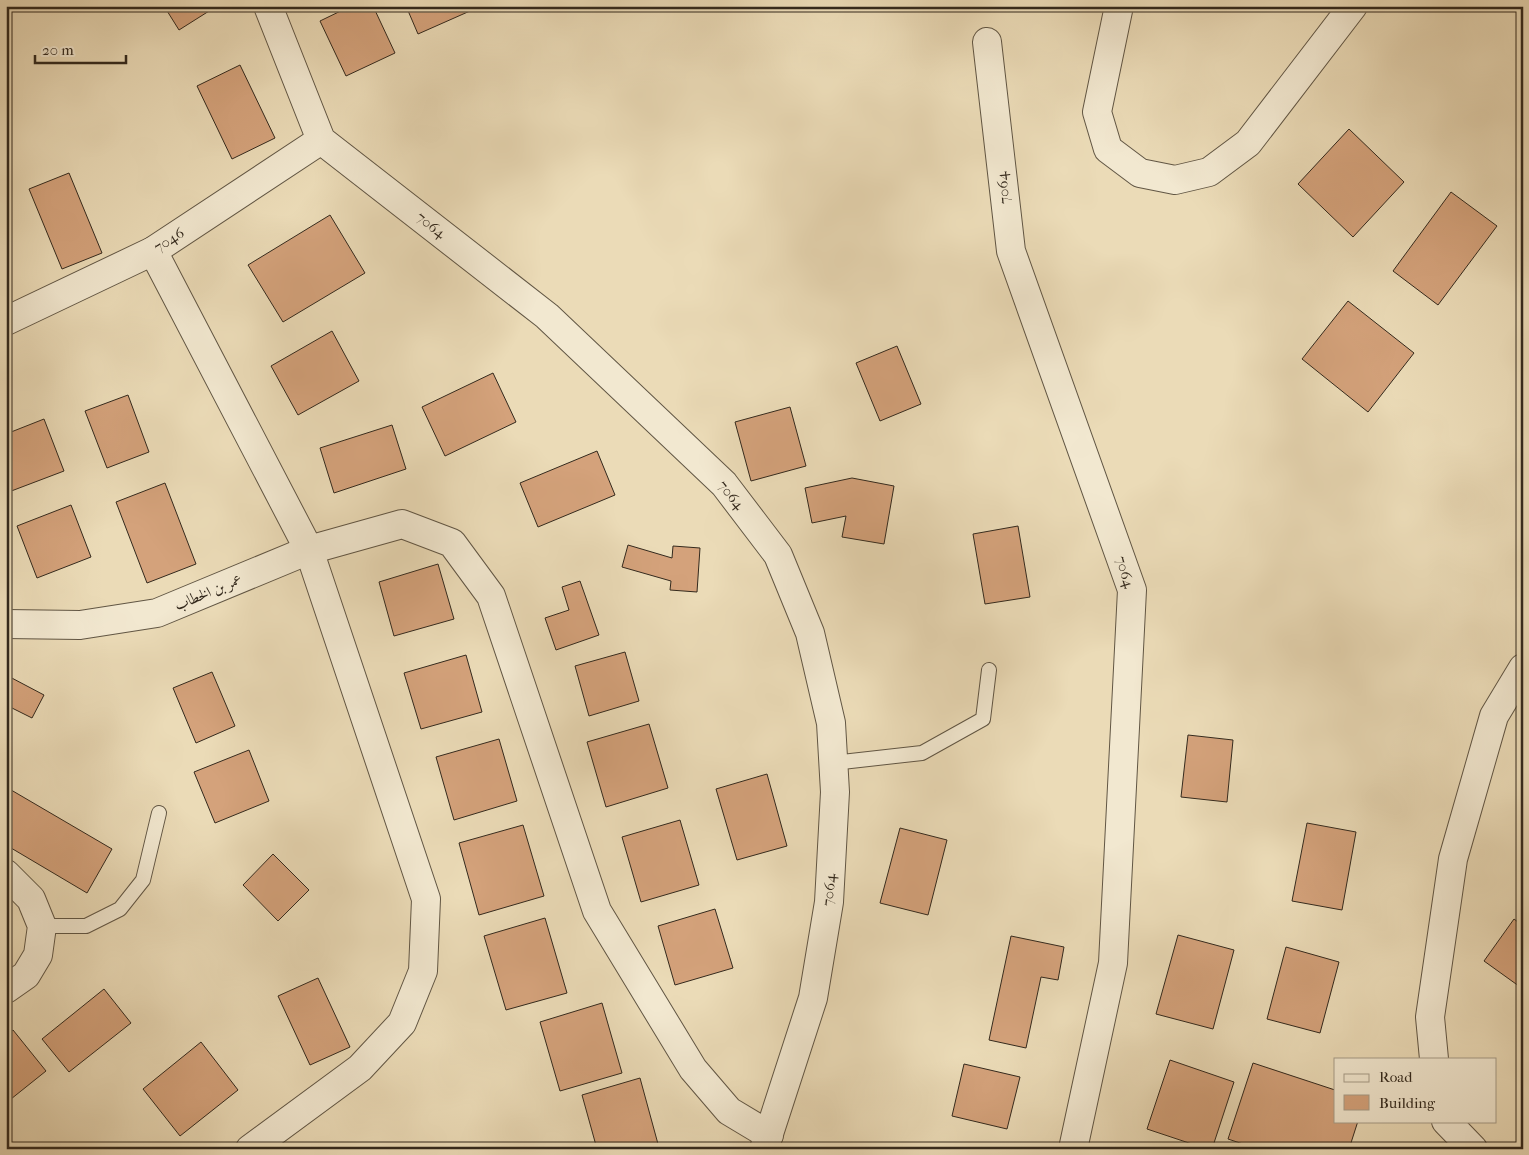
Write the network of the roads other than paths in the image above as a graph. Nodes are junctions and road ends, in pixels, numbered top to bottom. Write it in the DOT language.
graph roads {
  1 [pos="268,6"];
  2 [pos="1119,6"];
  3 [pos="1353,6"];
  4 [pos="987,42"];
  5 [pos="321,140"];
  6 [pos="153,251"];
  7 [pos="6,321"];
  8 [pos="309,550"];
  9 [pos="6,624"];
  10 [pos="1523,668"];
  11 [pos="989,670"];
  12 [pos="833,763"];
  13 [pos="160,813"];
  14 [pos="6,874"];
  15 [pos="42,926"];
  16 [pos="6,989"];
  17 [pos="1434,1058"];
  18 [pos="1447,1122"];
  19 [pos="766,1142"];
  20 [pos="250,1149"];
  21 [pos="1073,1149"];
  22 [pos="1473,1149"];
  1 -- 5 [label="street"];
  2 -- 3 [label="street"];
  4 -- 21 [label="street, 7064"];
  5 -- 6 [label="street, 7046"];
  5 -- 12 [label="street, 7064"];
  6 -- 7 [label="street, 7046"];
  6 -- 8 [label="street"];
  8 -- 9 [label="street, عمر بن الخطاب"];
  8 -- 19 [label="street, عمر بن الخطاب"];
  8 -- 20 [label="street"];
  10 -- 17 [label="street"];
  11 -- 12 [label="lane"];
  12 -- 19 [label="street, 7064"];
  13 -- 15 [label="lane"];
  14 -- 15 [label="street"];
  15 -- 16 [label="street"];
  18 -- 22 [label="street"];
}
